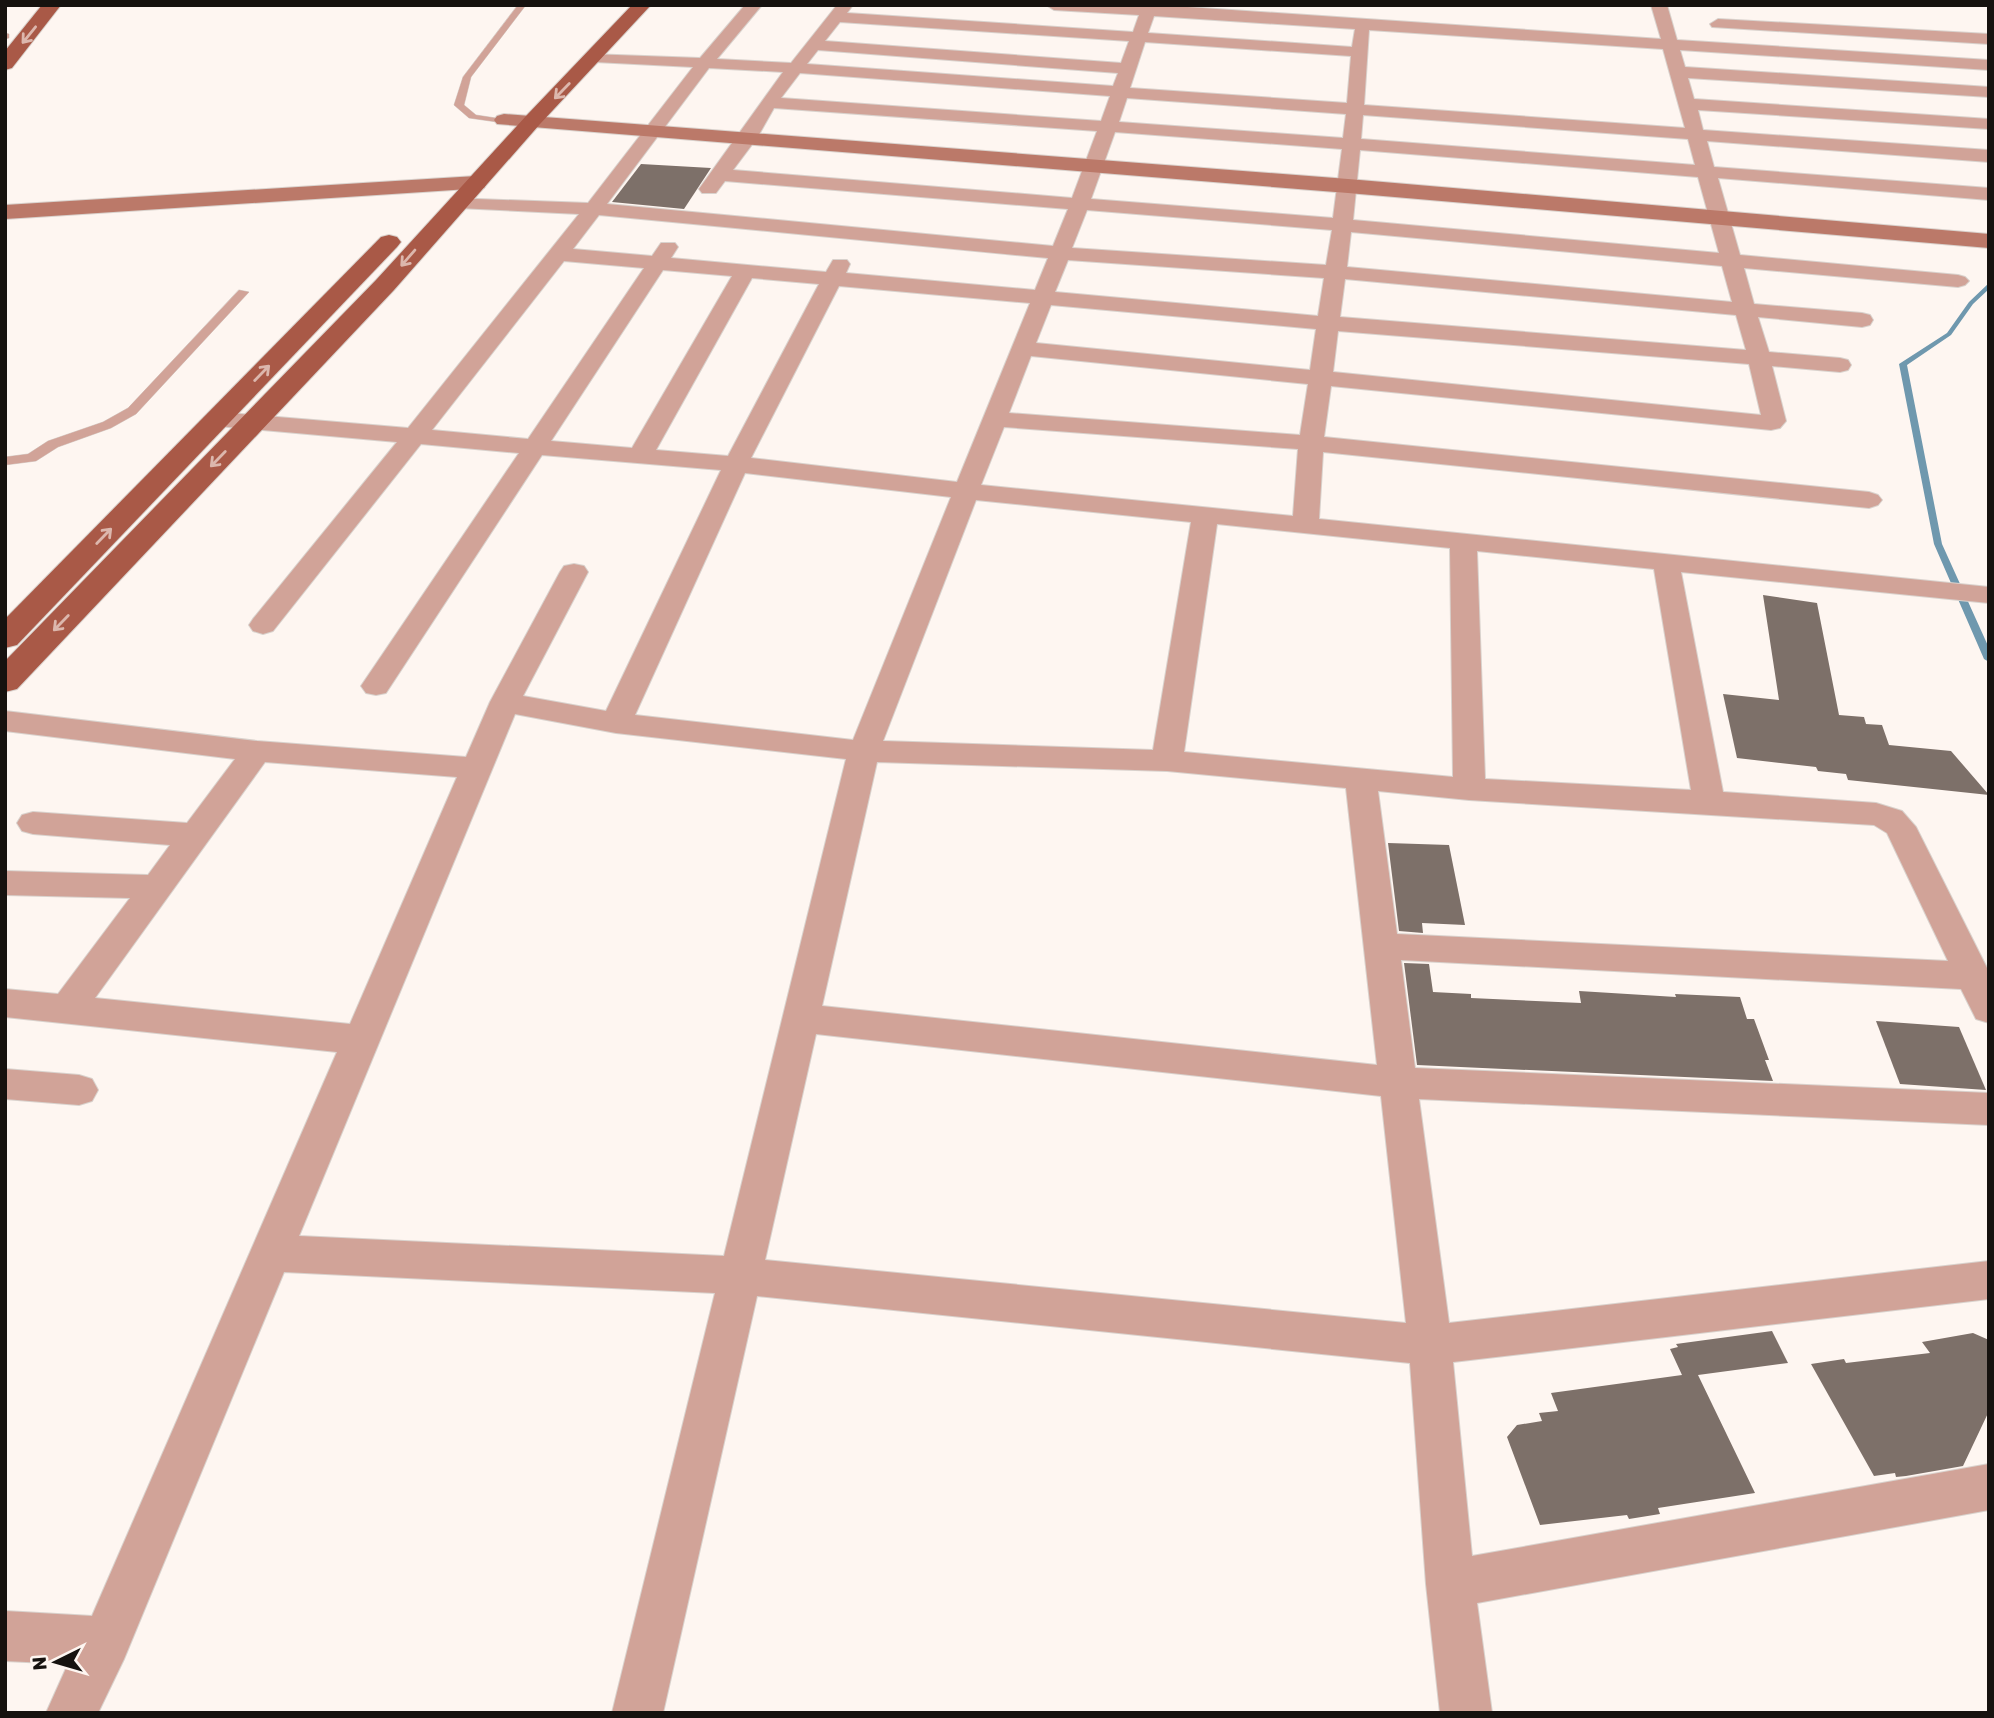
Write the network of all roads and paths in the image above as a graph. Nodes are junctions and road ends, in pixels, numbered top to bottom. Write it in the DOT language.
graph roads {
  1 [pos="33,5"];
  2 [pos="52,5"];
  3 [pos="522,5"];
  4 [pos="615,5"];
  5 [pos="642,5"];
  6 [pos="754,5"];
  7 [pos="1054,5"];
  8 [pos="840,11"];
  9 [pos="1248,11"];
  10 [pos="1363,15"];
  11 [pos="1666,16"];
  12 [pos="1146,18"];
  13 [pos="1704,23"];
  14 [pos="6,36"];
  15 [pos="1989,39"];
  16 [pos="1240,43"];
  17 [pos="1670,43"];
  18 [pos="814,45"];
  19 [pos="1360,52"];
  20 [pos="595,57"];
  21 [pos="703,62"];
  22 [pos="5,64"];
  23 [pos="1989,65"];
  24 [pos="795,68"];
  25 [pos="1678,72"];
  26 [pos="1124,81"];
  27 [pos="1989,92"];
  28 [pos="769,102"];
  29 [pos="1687,104"];
  30 [pos="1354,110"];
  31 [pos="504,120"];
  32 [pos="533,120"];
  33 [pos="1989,124"];
  34 [pos="1108,127"];
  35 [pos="653,131"];
  36 [pos="1696,135"];
  37 [pos="748,138"];
  38 [pos="1352,144"];
  39 [pos="1989,156"];
  40 [pos="1094,167"];
  41 [pos="1706,173"];
  42 [pos="719,175"];
  43 [pos="1348,186"];
  44 [pos="460,190"];
  45 [pos="1989,194"];
  46 [pos="428,202"];
  47 [pos="1079,204"];
  48 [pos="594,209"];
  49 [pos="165,210"];
  50 [pos="5,212"];
  51 [pos="1719,217"];
  52 [pos="689,218"];
  53 [pos="1341,225"];
  54 [pos="5,226"];
  55 [pos="856,233"];
  56 [pos="1989,241"];
  57 [pos="1060,253"];
  58 [pos="559,254"];
  59 [pos="1731,260"];
  60 [pos="657,264"];
  61 [pos="746,272"];
  62 [pos="1334,272"];
  63 [pos="832,280"];
  64 [pos="1958,281"];
  65 [pos="243,292"];
  66 [pos="1042,298"];
  67 [pos="1745,310"];
  68 [pos="1862,320"];
  69 [pos="1327,323"];
  70 [pos="1023,348"];
  71 [pos="1759,358"];
  72 [pos="1840,365"];
  73 [pos="1320,378"];
  74 [pos="217,419"];
  75 [pos="995,419"];
  76 [pos="254,422"];
  77 [pos="417,435"];
  78 [pos="1311,443"];
  79 [pos="536,447"];
  80 [pos="640,456"];
  81 [pos="5,461"];
  82 [pos="736,464"];
  83 [pos="965,491"];
  84 [pos="1869,500"];
  85 [pos="1205,516"];
  86 [pos="1306,526"];
  87 [pos="1463,541"];
  88 [pos="1666,562"];
  89 [pos="575,572"];
  90 [pos="1986,595"];
  91 [pos="262,625"];
  92 [pos="5,638"];
  93 [pos="5,681"];
  94 [pos="376,686"];
  95 [pos="505,702"];
  96 [pos="5,721"];
  97 [pos="616,723"];
  98 [pos="257,751"];
  99 [pos="864,751"];
  100 [pos="1167,761"];
  101 [pos="477,768"];
  102 [pos="1361,779"];
  103 [pos="1469,789"];
  104 [pos="1709,802"];
  105 [pos="33,823"];
  106 [pos="195,835"];
  107 [pos="5,883"];
  108 [pos="157,887"];
  109 [pos="1383,946"];
  110 [pos="1973,976"];
  111 [pos="5,1003"];
  112 [pos="67,1009"];
  113 [pos="1989,1009"];
  114 [pos="801,1018"];
  115 [pos="362,1040"];
  116 [pos="1400,1083"];
  117 [pos="5,1084"];
  118 [pos="79,1090"];
  119 [pos="1989,1109"];
  120 [pos="272,1253"];
  121 [pos="740,1276"];
  122 [pos="1989,1280"];
  123 [pos="1430,1345"];
  124 [pos="1989,1487"];
  125 [pos="1450,1584"];
  126 [pos="5,1636"];
  127 [pos="106,1641"];
  128 [pos="71,1713"];
  129 [pos="636,1713"];
  130 [pos="1466,1713"];
  1 -- 14 [label="main road"];
  2 -- 22 [label="main road, one-way"];
  3 -- 31 [label="lane"];
  4 -- 31 [label="main road"];
  5 -- 20 [label="main road"];
  6 -- 21 [label="street"];
  7 -- 12 [label="street"];
  8 -- 12 [label="street"];
  8 -- 18 [label="street"];
  9 -- 10 [label="street"];
  9 -- 12 [label="street"];
  9 -- 16 [label="street"];
  10 -- 17 [label="street"];
  10 -- 19 [label="street"];
  11 -- 17 [label="street"];
  12 -- 16 [label="street"];
  12 -- 26 [label="street"];
  13 -- 15 [label="street"];
  16 -- 19 [label="street"];
  17 -- 23 [label="street"];
  17 -- 25 [label="street"];
  18 -- 24 [label="street"];
  18 -- 26 [label="street"];
  19 -- 30 [label="street"];
  20 -- 21 [label="street"];
  20 -- 32 [label="main road, one-way"];
  21 -- 24 [label="street"];
  21 -- 35 [label="street"];
  24 -- 26 [label="street"];
  24 -- 28 [label="street"];
  25 -- 27 [label="street"];
  25 -- 29 [label="street"];
  26 -- 30 [label="street"];
  26 -- 34 [label="street"];
  28 -- 34 [label="street"];
  28 -- 37 [label="street"];
  29 -- 33 [label="street"];
  29 -- 36 [label="street"];
  30 -- 36 [label="street"];
  30 -- 38 [label="street"];
  31 -- 32 [label="street"];
  31 -- 44 [label="main road"];
  32 -- 35 [label="street"];
  32 -- 44 [label="main road"];
  34 -- 38 [label="street"];
  34 -- 40 [label="street"];
  35 -- 37 [label="street"];
  35 -- 48 [label="street"];
  36 -- 39 [label="street"];
  36 -- 41 [label="street"];
  37 -- 40 [label="street"];
  37 -- 42 [label="street"];
  38 -- 41 [label="street"];
  38 -- 43 [label="street"];
  40 -- 43 [label="street"];
  40 -- 47 [label="street"];
  41 -- 45 [label="street"];
  41 -- 51 [label="street"];
  42 -- 47 [label="street"];
  42 -- 52 [label="street"];
  43 -- 51 [label="street"];
  43 -- 53 [label="street"];
  44 -- 46 [label="main road"];
  44 -- 48 [label="street"];
  44 -- 49 [label="street"];
  44 -- 76 [label="main road, one-way"];
  46 -- 49 [label="street"];
  74 -- 46 [label="main road, one-way"];
  47 -- 53 [label="street"];
  47 -- 57 [label="street"];
  48 -- 52 [label="street"];
  48 -- 58 [label="street"];
  49 -- 50 [label="street"];
  49 -- 54 [label="street"];
  51 -- 56 [label="street"];
  51 -- 59 [label="street"];
  52 -- 55 [label="street"];
  52 -- 60 [label="street"];
  53 -- 59 [label="street"];
  53 -- 62 [label="street"];
  55 -- 57 [label="street"];
  55 -- 63 [label="street"];
  57 -- 62 [label="street"];
  57 -- 66 [label="street"];
  58 -- 60 [label="street"];
  58 -- 77 [label="street"];
  59 -- 64 [label="street"];
  59 -- 67 [label="street"];
  60 -- 61 [label="street"];
  60 -- 79 [label="street"];
  61 -- 63 [label="street"];
  61 -- 80 [label="street"];
  62 -- 67 [label="street"];
  62 -- 69 [label="street"];
  63 -- 66 [label="street"];
  63 -- 82 [label="street"];
  65 -- 81 [label="lane"];
  66 -- 69 [label="street"];
  66 -- 70 [label="street"];
  67 -- 68 [label="street"];
  67 -- 71 [label="street"];
  69 -- 71 [label="street"];
  69 -- 73 [label="street"];
  70 -- 73 [label="street"];
  70 -- 75 [label="street"];
  71 -- 72 [label="street"];
  71 -- 73 [label="street"];
  73 -- 78 [label="street"];
  74 -- 76 [label="street"];
  92 -- 74 [label="main road, one-way"];
  75 -- 78 [label="street"];
  75 -- 83 [label="street"];
  76 -- 77 [label="street"];
  76 -- 93 [label="main road, one-way"];
  77 -- 79 [label="street"];
  77 -- 91 [label="street"];
  78 -- 84 [label="street"];
  78 -- 86 [label="street"];
  79 -- 80 [label="street"];
  79 -- 94 [label="street"];
  80 -- 82 [label="street"];
  82 -- 83 [label="street"];
  82 -- 97 [label="street"];
  83 -- 85 [label="street"];
  83 -- 99 [label="street"];
  85 -- 86 [label="street"];
  85 -- 100 [label="street"];
  86 -- 87 [label="street"];
  87 -- 88 [label="street"];
  87 -- 103 [label="street"];
  88 -- 90 [label="street"];
  88 -- 104 [label="street"];
  89 -- 95 [label="street"];
  95 -- 97 [label="street"];
  95 -- 101 [label="street"];
  96 -- 98 [label="street"];
  97 -- 99 [label="street"];
  98 -- 101 [label="street"];
  98 -- 106 [label="street"];
  99 -- 100 [label="street"];
  99 -- 114 [label="street"];
  100 -- 102 [label="street"];
  101 -- 115 [label="street"];
  102 -- 103 [label="street"];
  102 -- 109 [label="street"];
  103 -- 104 [label="street"];
  104 -- 110 [label="street"];
  105 -- 106 [label="street"];
  106 -- 108 [label="street"];
  107 -- 108 [label="street"];
  108 -- 112 [label="street"];
  109 -- 110 [label="street"];
  109 -- 116 [label="street"];
  110 -- 113 [label="street"];
  111 -- 112 [label="street"];
  112 -- 115 [label="street"];
  114 -- 116 [label="street"];
  114 -- 121 [label="street"];
  115 -- 120 [label="street"];
  116 -- 119 [label="street"];
  116 -- 123 [label="street"];
  117 -- 118 [label="street"];
  120 -- 121 [label="street"];
  120 -- 127 [label="street"];
  121 -- 123 [label="street"];
  121 -- 129 [label="street"];
  122 -- 123 [label="street"];
  123 -- 125 [label="street"];
  124 -- 125 [label="street"];
  125 -- 130 [label="street"];
  126 -- 127 [label="street"];
  127 -- 128 [label="street"];
}
